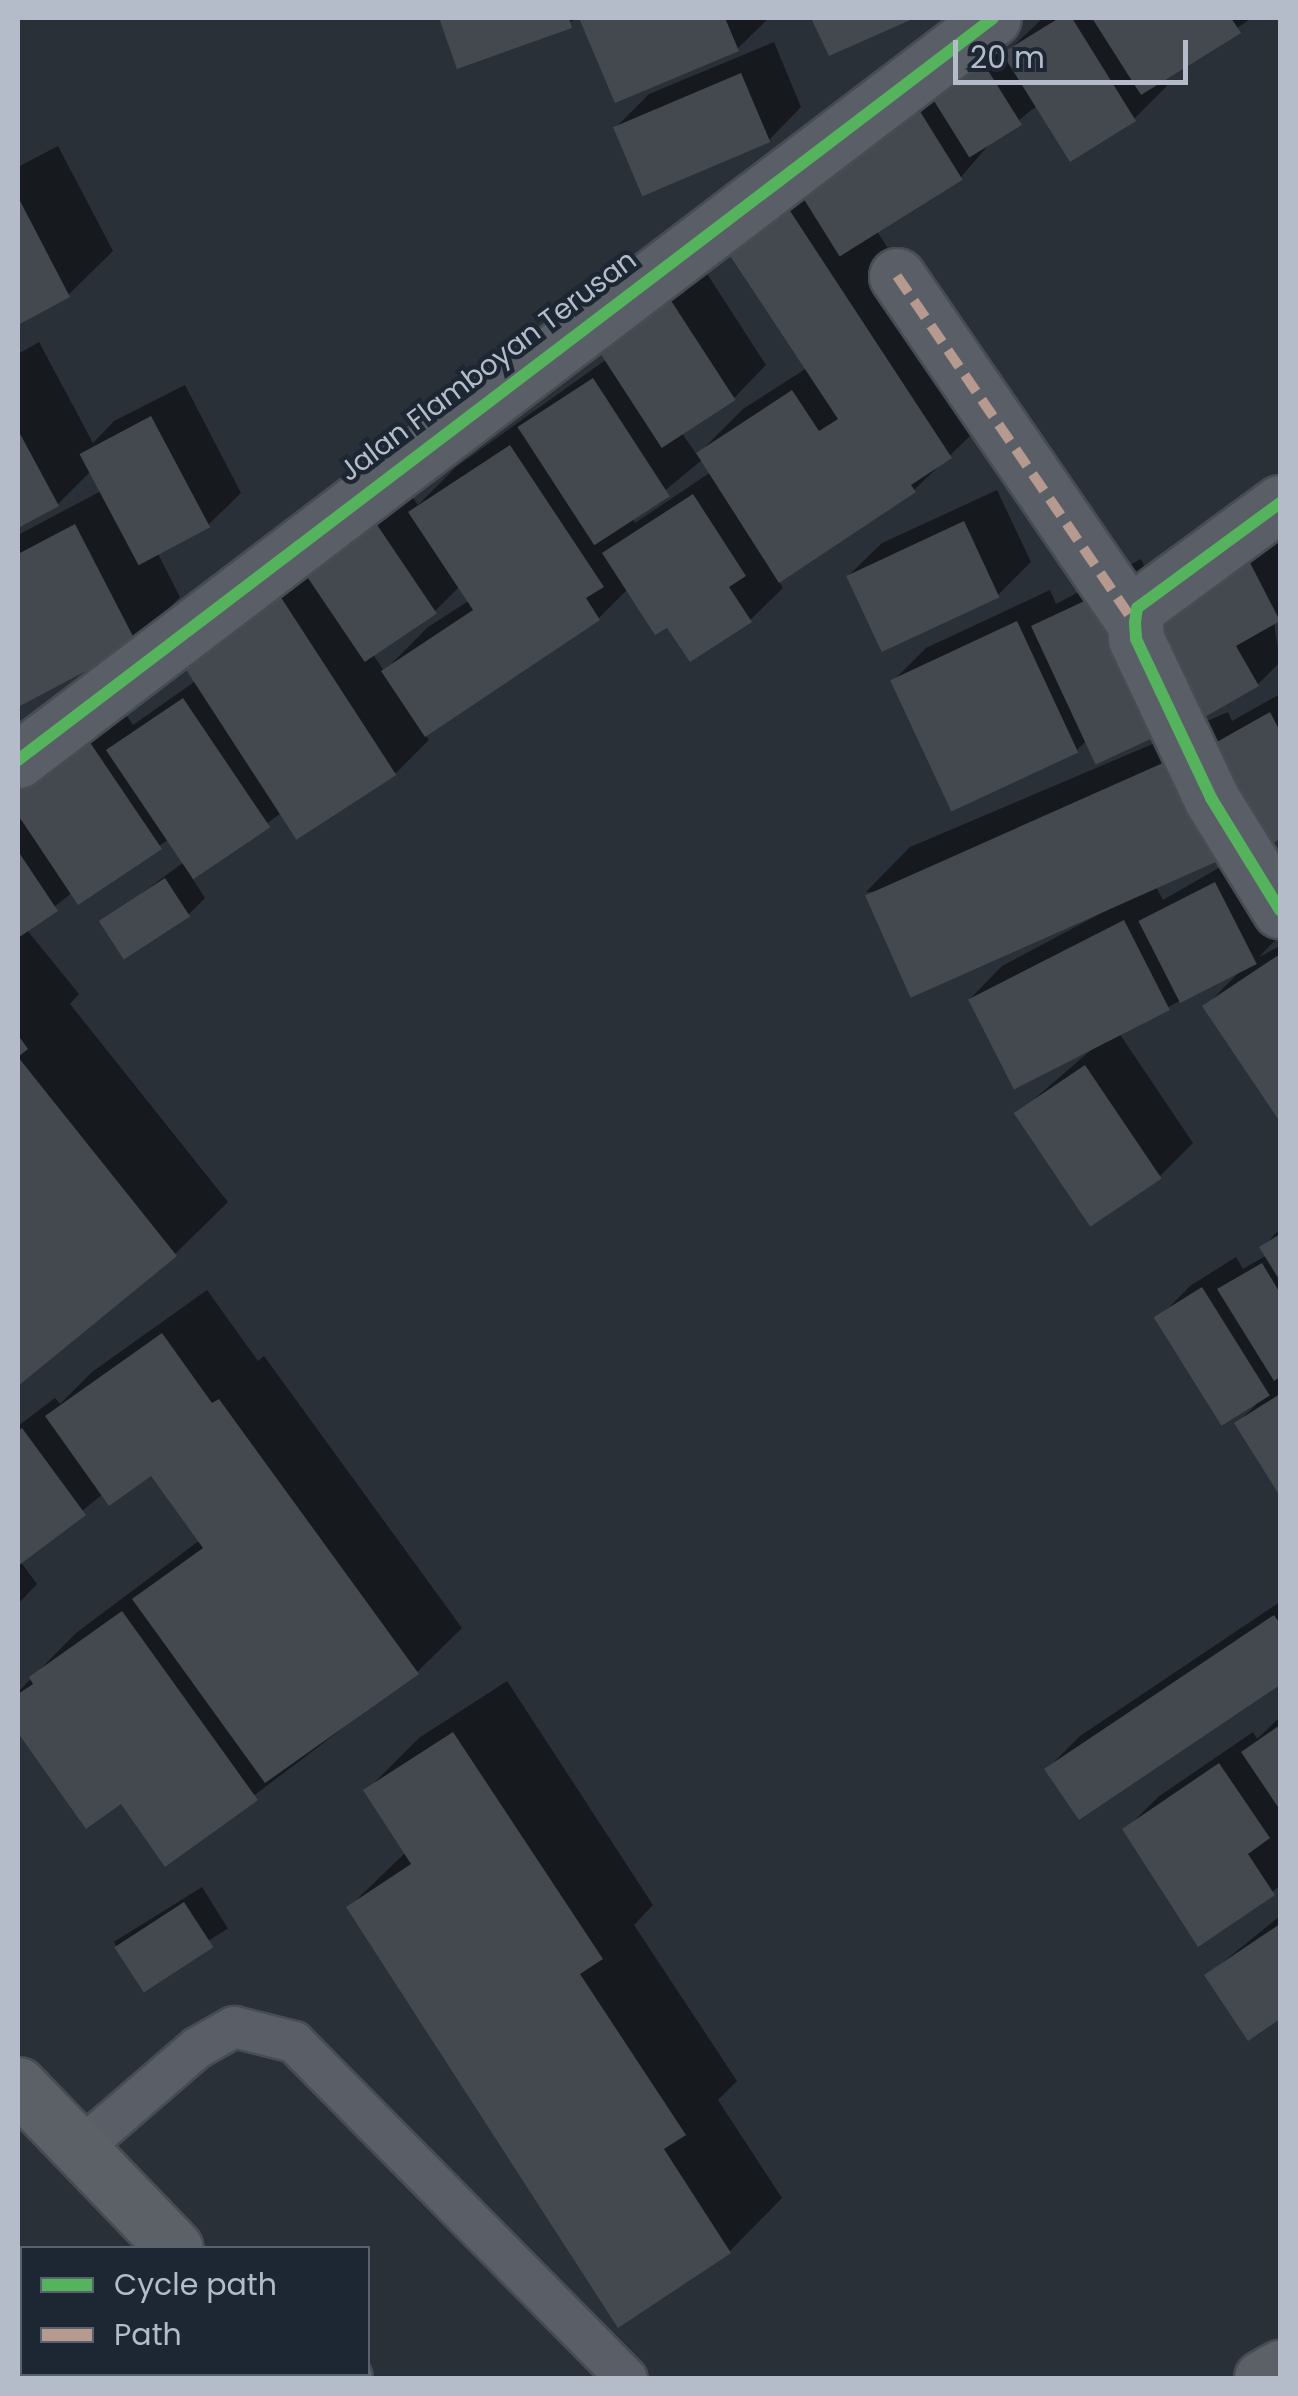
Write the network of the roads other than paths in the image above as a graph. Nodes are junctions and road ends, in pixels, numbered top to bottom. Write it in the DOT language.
graph roads {
  1 [pos="993,18"];
  2 [pos="897,276"];
  3 [pos="1280,503"];
  4 [pos="1135,623"];
  5 [pos="18,760"];
  6 [pos="1280,910"];
  7 [pos="18,2085"];
  8 [pos="80,2149"];
  9 [pos="174,2246"];
  10 [pos="1280,2368"];
  11 [pos="627,2378"];
  12 [pos="1262,2378"];
  1 -- 5 [label="street, Jalan Flamboyan Terusan"];
  2 -- 4 [label="street"];
  3 -- 4 [label="street"];
  4 -- 6 [label="street"];
  7 -- 8 [label="main road"];
  8 -- 9 [label="main road"];
  8 -- 11 [label="lane"];
  10 -- 12 [label="main road"];
}
